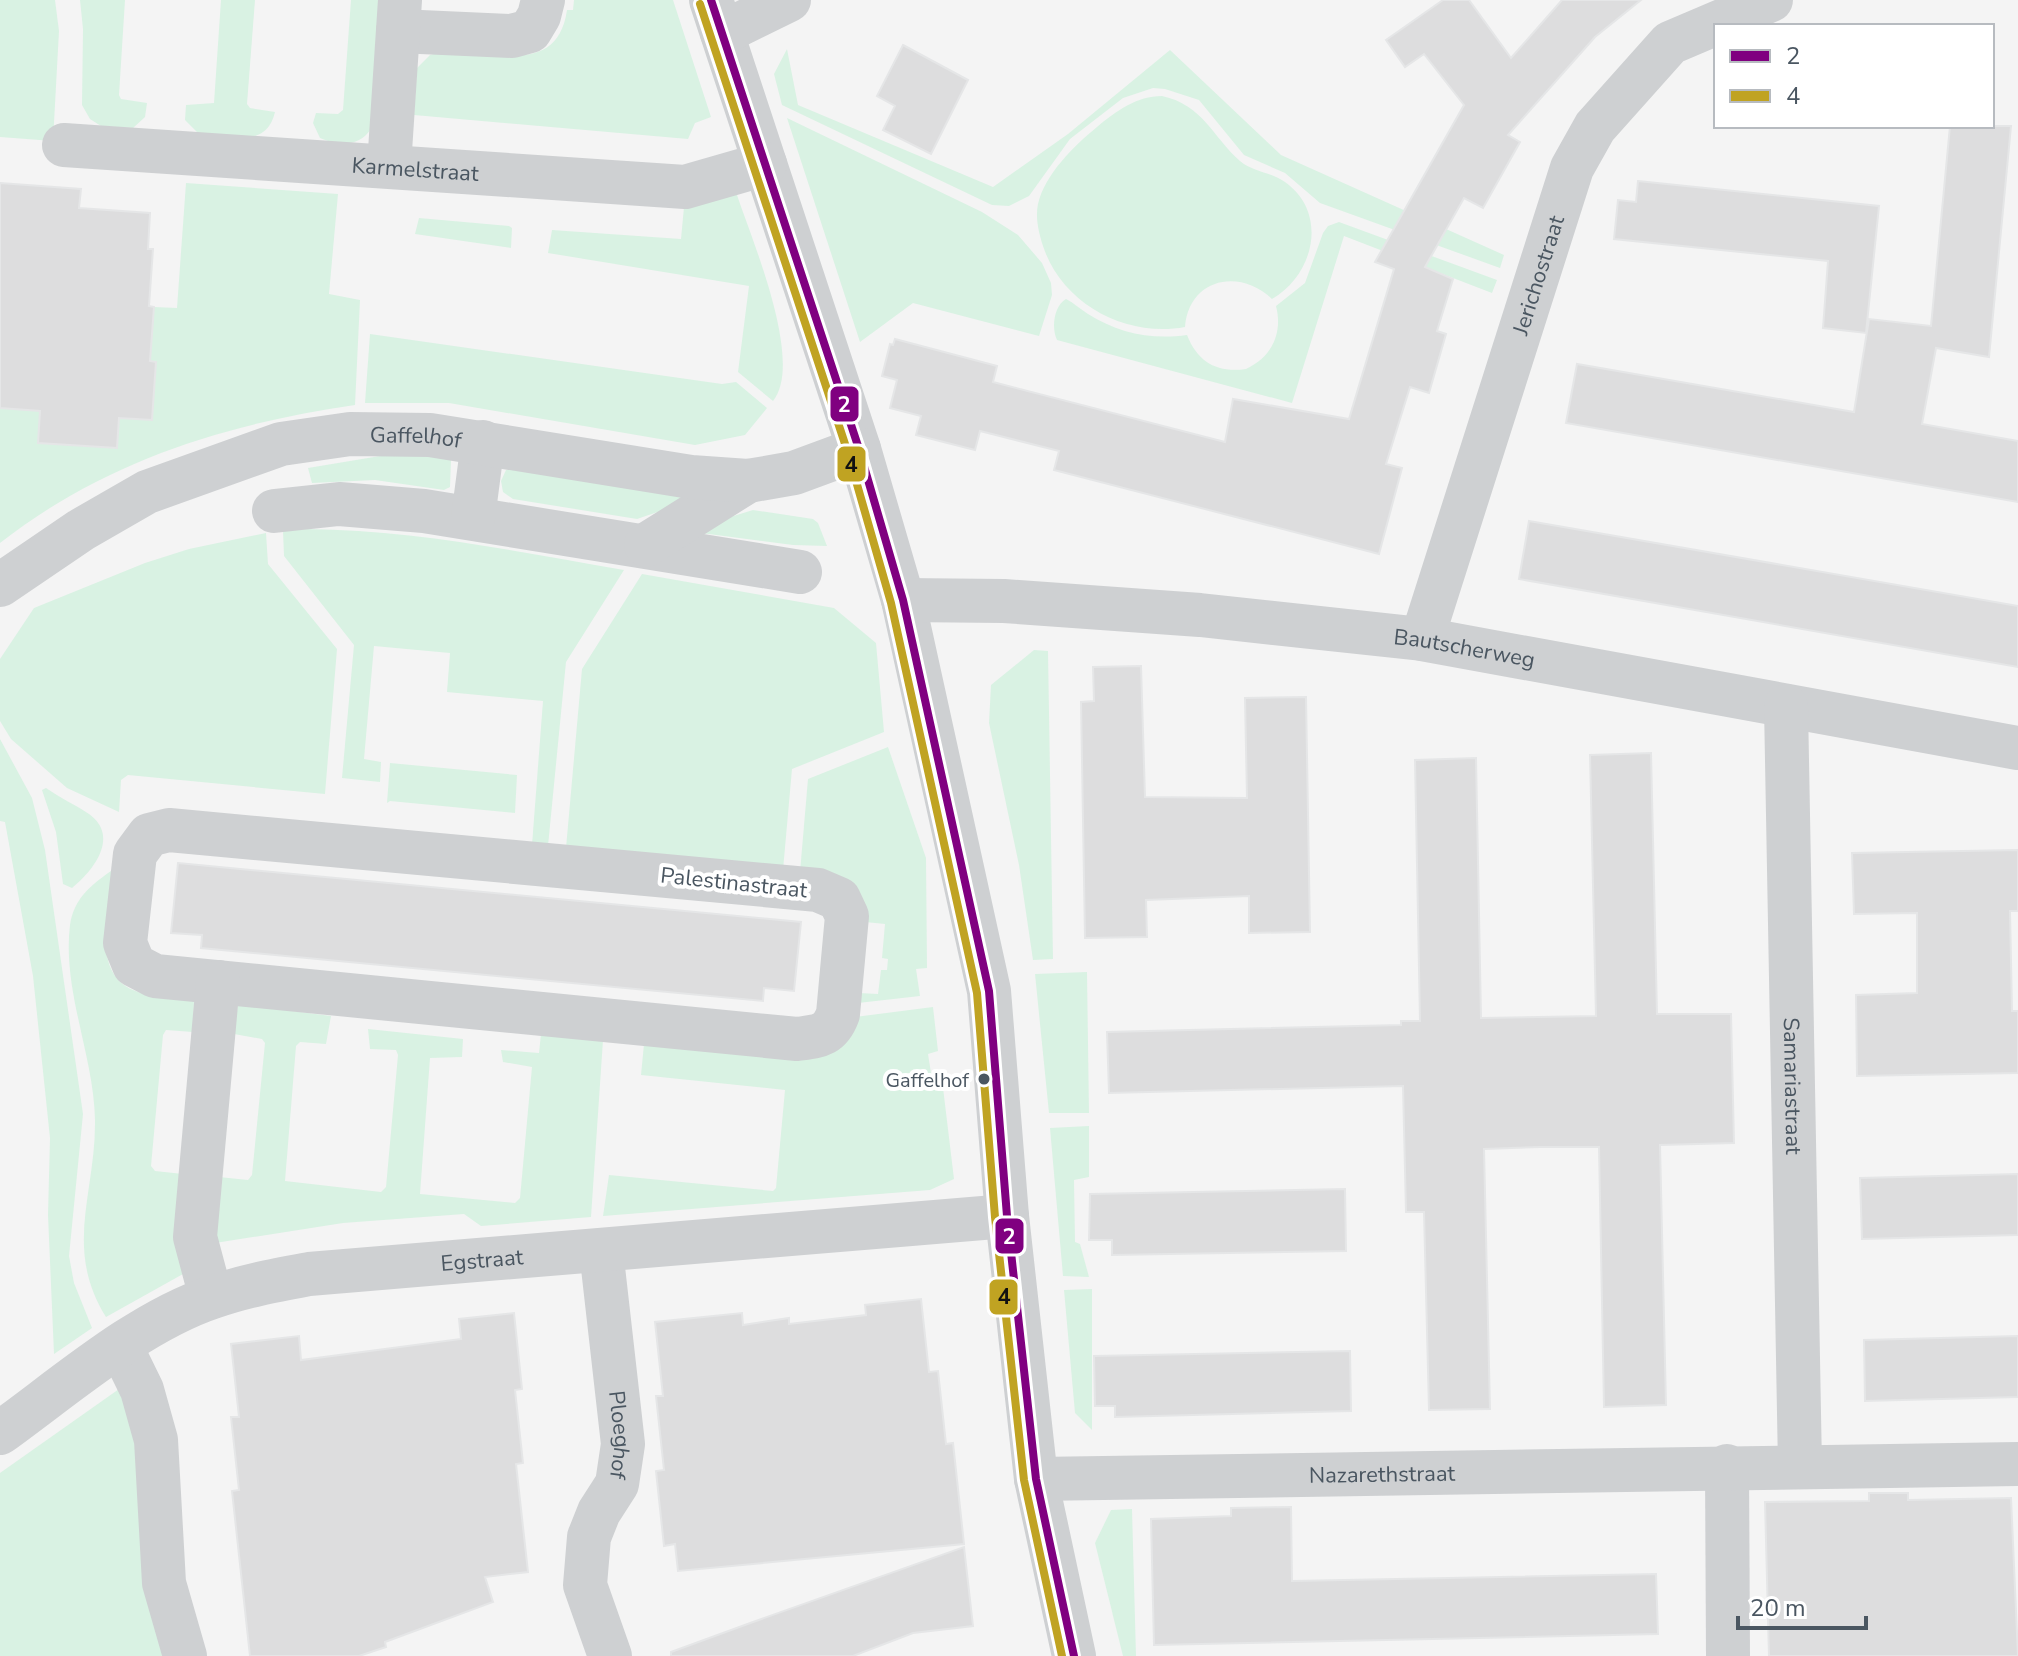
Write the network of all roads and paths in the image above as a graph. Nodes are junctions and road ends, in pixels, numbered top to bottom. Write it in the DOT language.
graph roads {
  1 [pos="543,0"];
  2 [pos="789,0"];
  3 [pos="1771,0"];
  4 [pos="399,15"];
  5 [pos="716,16"];
  6 [pos="1714,24"];
  7 [pos="1715,24"];
  8 [pos="64,145"];
  9 [pos="765,164"];
  10 [pos="389,166"];
  11 [pos="483,442"];
  12 [pos="859,449"];
  13 [pos="748,481"];
  14 [pos="274,511"];
  15 [pos="473,518"];
  16 [pos="646,545"];
  17 [pos="800,572"];
  18 [pos="0,585"];
  19 [pos="903,600"];
  20 [pos="1422,639"];
  21 [pos="1786,706"];
  22 [pos="2018,748"];
  23 [pos="218,982"];
  24 [pos="1007,1216"];
  25 [pos="601,1250"];
  26 [pos="211,1297"];
  27 [pos="121,1347"];
  28 [pos="0,1433"];
  29 [pos="2018,1464"];
  30 [pos="1727,1466"];
  31 [pos="1800,1467"];
  32 [pos="1036,1479"];
  33 [pos="185,1656"];
  34 [pos="610,1656"];
  35 [pos="1074,1656"];
  36 [pos="1728,1656"];
  1 -- 4 [label="street"];
  2 -- 5 [label="street"];
  3 -- 7 [label="street, Jerichostraat"];
  4 -- 10 [label="street"];
  5 -- 9 [label="street"];
  6 -- 20 [label="street, Jerichostraat"];
  8 -- 10 [label="street, Karmelstraat"];
  9 -- 10 [label="street, Karmelstraat"];
  9 -- 12 [label="street"];
  11 -- 13 [label="street, Gaffelhof"];
  11 -- 15 [label="street"];
  11 -- 18 [label="street, Gaffelhof"];
  12 -- 13 [label="street, Gaffelhof"];
  12 -- 19 [label="street"];
  13 -- 16 [label="street"];
  14 -- 15 [label="street"];
  15 -- 16 [label="street"];
  16 -- 17 [label="street"];
  19 -- 20 [label="street, Bautscherweg"];
  19 -- 24 [label="street"];
  20 -- 21 [label="street, Bautscherweg"];
  21 -- 22 [label="street, Bautscherweg"];
  21 -- 31 [label="street, Samariastraat"];
  23 -- 23 [label="street, Palestinastraat"];
  23 -- 26 [label="street"];
  24 -- 25 [label="street, Egstraat"];
  24 -- 32 [label="street"];
  25 -- 26 [label="street, Egstraat"];
  25 -- 34 [label="street, Ploeghof"];
  26 -- 27 [label="street, Egstraat"];
  27 -- 28 [label="street, Egstraat"];
  27 -- 33 [label="street"];
  29 -- 31 [label="street, Nazarethstraat"];
  30 -- 31 [label="street, Nazarethstraat"];
  30 -- 32 [label="street, Nazarethstraat"];
  30 -- 36 [label="street"];
  32 -- 35 [label="street"];
}
